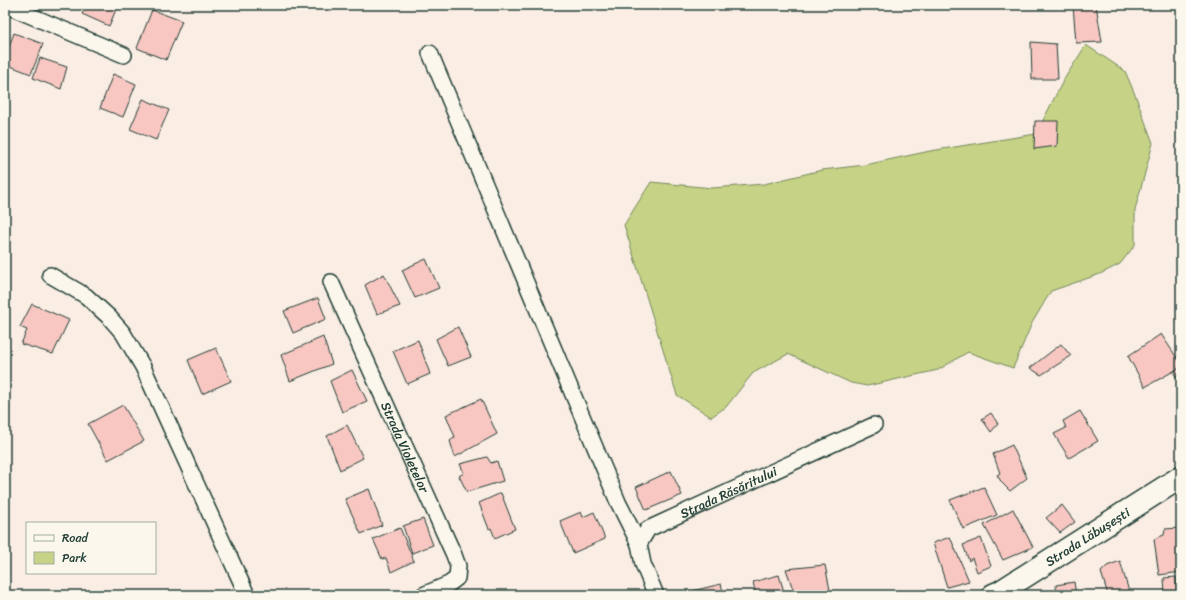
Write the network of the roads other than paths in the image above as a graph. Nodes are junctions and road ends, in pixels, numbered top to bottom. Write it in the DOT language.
graph roads {
  1 [pos="5,5"];
  2 [pos="430,53"];
  3 [pos="124,55"];
  4 [pos="50,275"];
  5 [pos="331,282"];
  6 [pos="874,425"];
  7 [pos="1181,477"];
  8 [pos="639,544"];
  9 [pos="247,595"];
  10 [pos="423,595"];
  11 [pos="656,595"];
  12 [pos="993,595"];
  1 -- 3 [label="street"];
  2 -- 8 [label="street"];
  4 -- 9 [label="street"];
  5 -- 10 [label="street, Strada Violetelor"];
  6 -- 8 [label="street, Strada Răsăritului"];
  7 -- 12 [label="street, Strada Lăbușești"];
  8 -- 11 [label="street"];
}
